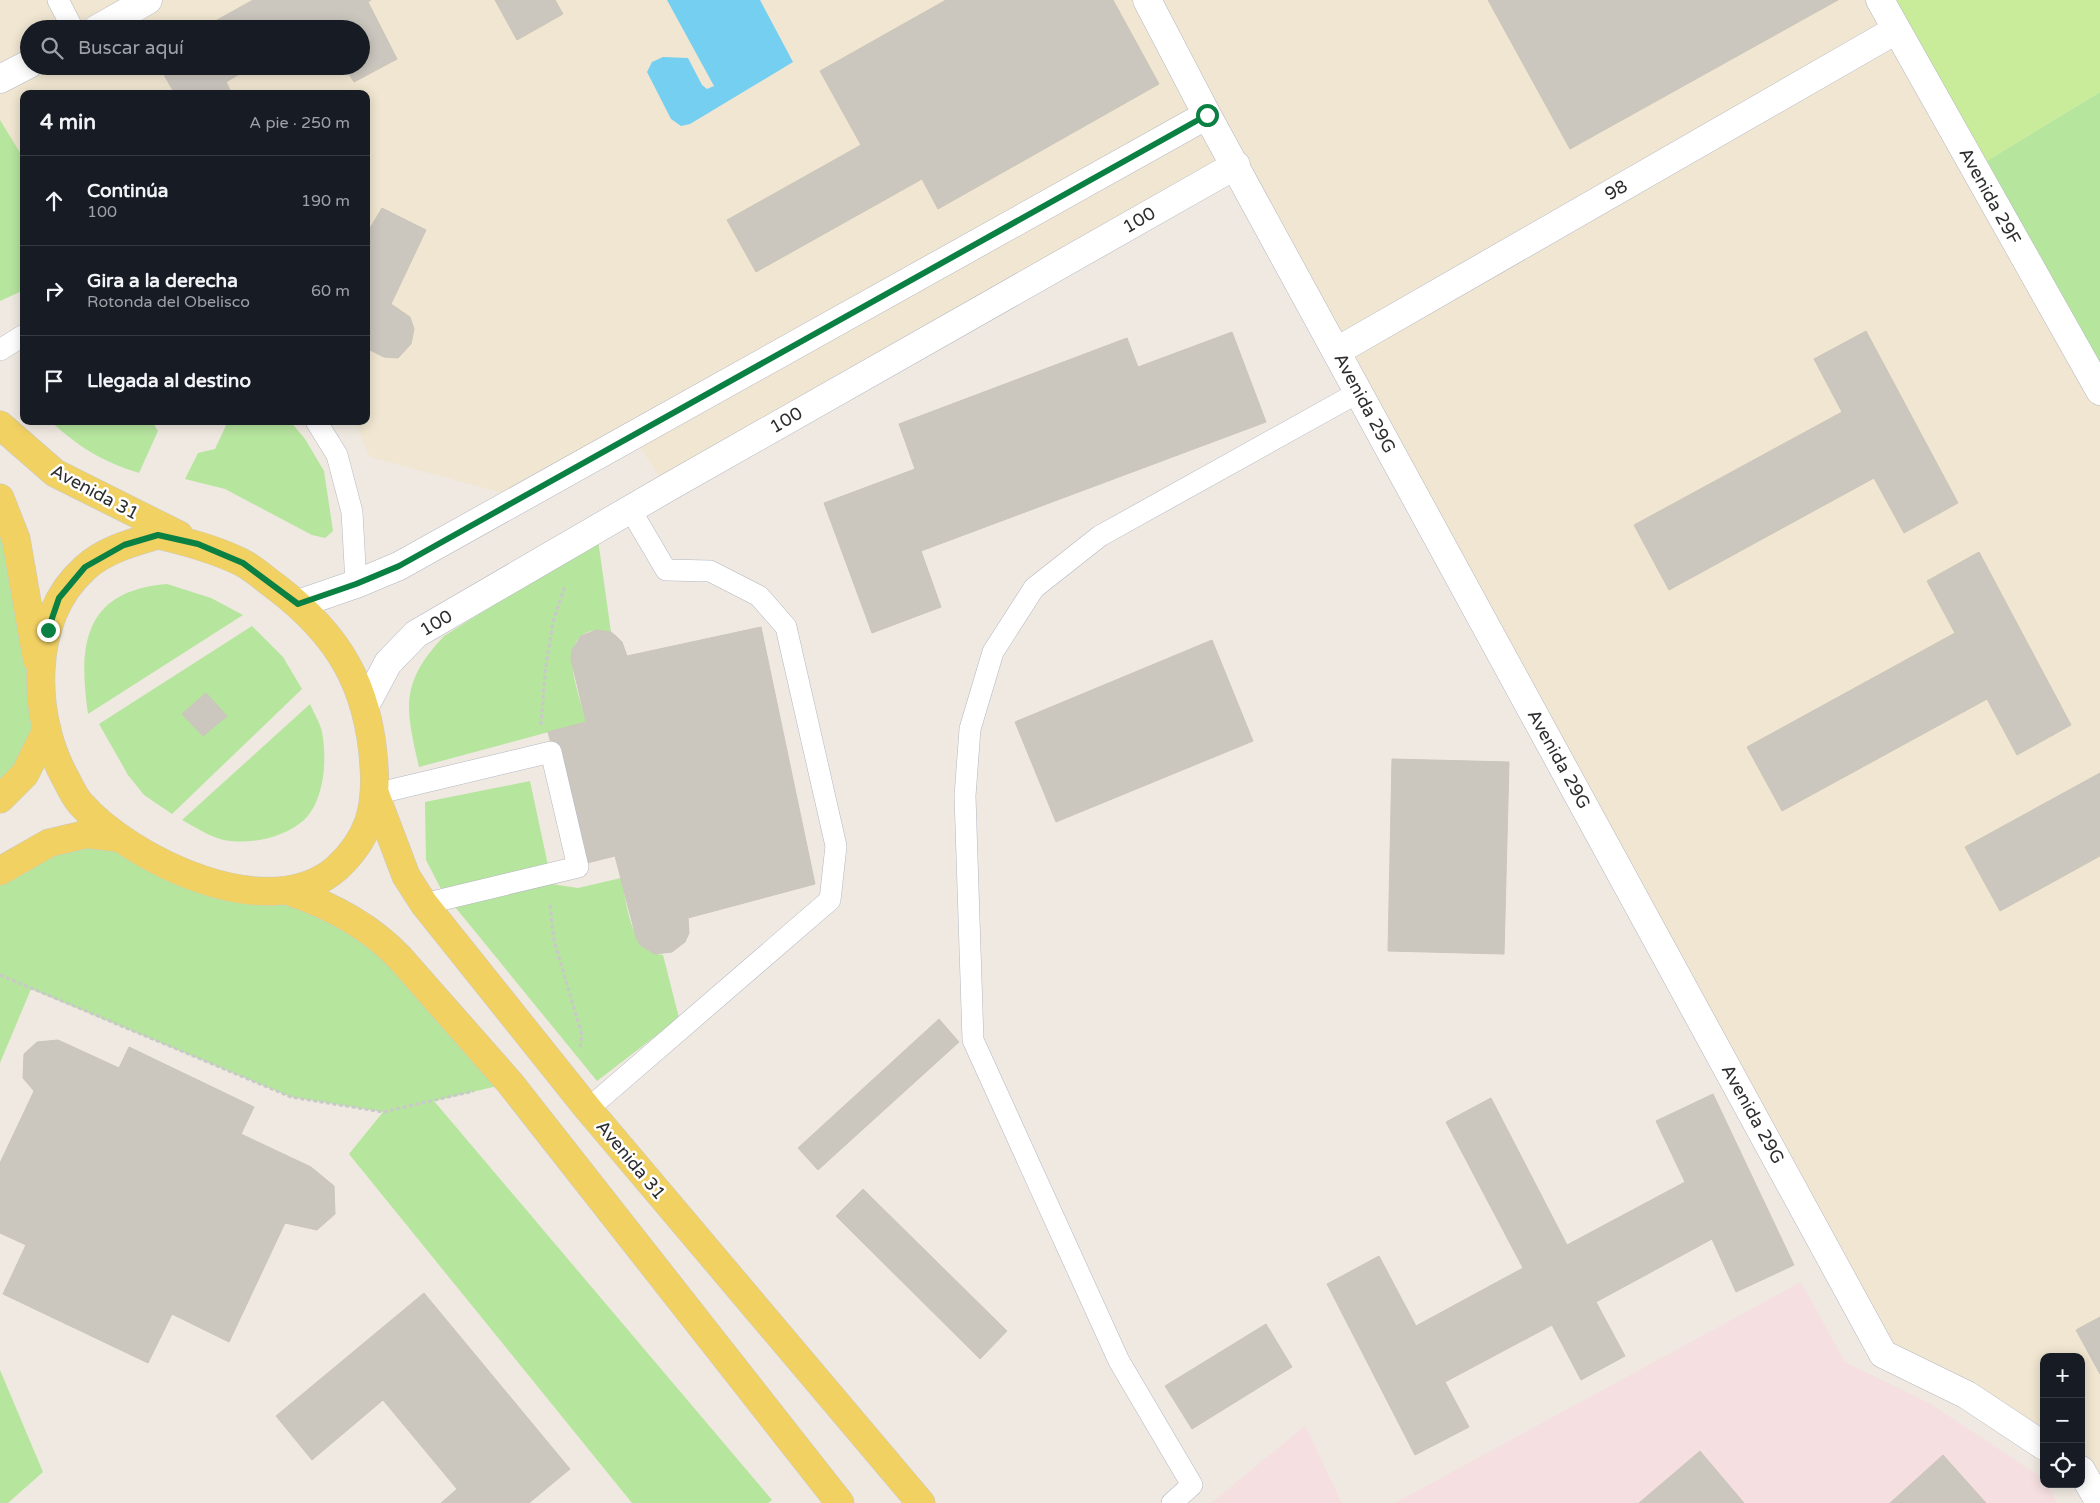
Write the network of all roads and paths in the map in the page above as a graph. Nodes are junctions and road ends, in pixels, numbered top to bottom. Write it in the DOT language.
graph roads {
  1 [pos="58,0"];
  2 [pos="148,0"];
  3 [pos="1147,0"];
  4 [pos="1880,0"];
  5 [pos="68,20"];
  6 [pos="112,20"];
  7 [pos="1896,30"];
  8 [pos="20,69"];
  9 [pos="0,79"];
  10 [pos="1207,115"];
  11 [pos="1236,164"];
  12 [pos="20,338"];
  13 [pos="0,350"];
  14 [pos="1337,350"];
  15 [pos="2100,391"];
  16 [pos="1359,392"];
  17 [pos="0,425"];
  18 [pos="318,425"];
  19 [pos="0,498"];
  20 [pos="630,509"];
  21 [pos="198,544"];
  22 [pos="568,580"];
  23 [pos="356,584"];
  24 [pos="298,604"];
  25 [pos="40,672"];
  26 [pos="365,706"];
  27 [pos="47,729"];
  28 [pos="539,755"];
  29 [pos="375,794"];
  30 [pos="0,799"];
  31 [pos="120,838"];
  32 [pos="0,871"];
  33 [pos="554,873"];
  34 [pos="288,891"];
  35 [pos="424,904"];
  36 [pos="0,976"];
  37 [pos="510,1082"];
  38 [pos="581,1101"];
  39 [pos="2040,1443"];
  40 [pos="2085,1477"];
  41 [pos="835,1501"];
  42 [pos="921,1503"];
  43 [pos="1172,1503"];
  44 [pos="2100,1503"];
  1 -- 5 [label="lane"];
  2 -- 6 [label="street"];
  3 -- 10 [label="street, Avenida 29G"];
  4 -- 7 [label="street, Avenida 29F"];
  7 -- 14 [label="street, 98"];
  7 -- 15 [label="street, Avenida 29F"];
  8 -- 9 [label="street"];
  10 -- 11 [label="street, Avenida 29G"];
  10 -- 23 [label="street"];
  11 -- 14 [label="street, Avenida 29G"];
  11 -- 20 [label="street, 100"];
  12 -- 13 [label="lane"];
  14 -- 16 [label="street, Avenida 29G"];
  16 -- 39 [label="street, Avenida 29G"];
  16 -- 43 [label="lane"];
  17 -- 21 [label="main road, Avenida 31"];
  18 -- 23 [label="lane"];
  19 -- 25 [label="main road"];
  20 -- 26 [label="street, 100"];
  20 -- 38 [label="lane"];
  21 -- 24 [label="main road"];
  21 -- 25 [label="main road"];
  22 -- 28 [label="path"];
  23 -- 24 [label="street"];
  24 -- 26 [label="main road"];
  25 -- 27 [label="main road"];
  26 -- 29 [label="main road"];
  27 -- 30 [label="main road"];
  27 -- 31 [label="main road"];
  28 -- 29 [label="lane"];
  28 -- 33 [label="lane"];
  29 -- 34 [label="main road"];
  29 -- 35 [label="main road, Avenida 31"];
  31 -- 32 [label="main road"];
  31 -- 34 [label="main road"];
  33 -- 35 [label="lane"];
  33 -- 38 [label="path"];
  34 -- 37 [label="main road"];
  35 -- 38 [label="main road, Avenida 31"];
  36 -- 37 [label="path"];
  37 -- 41 [label="main road"];
  38 -- 42 [label="main road, Avenida 31"];
  40 -- 44 [label="street"];
}
